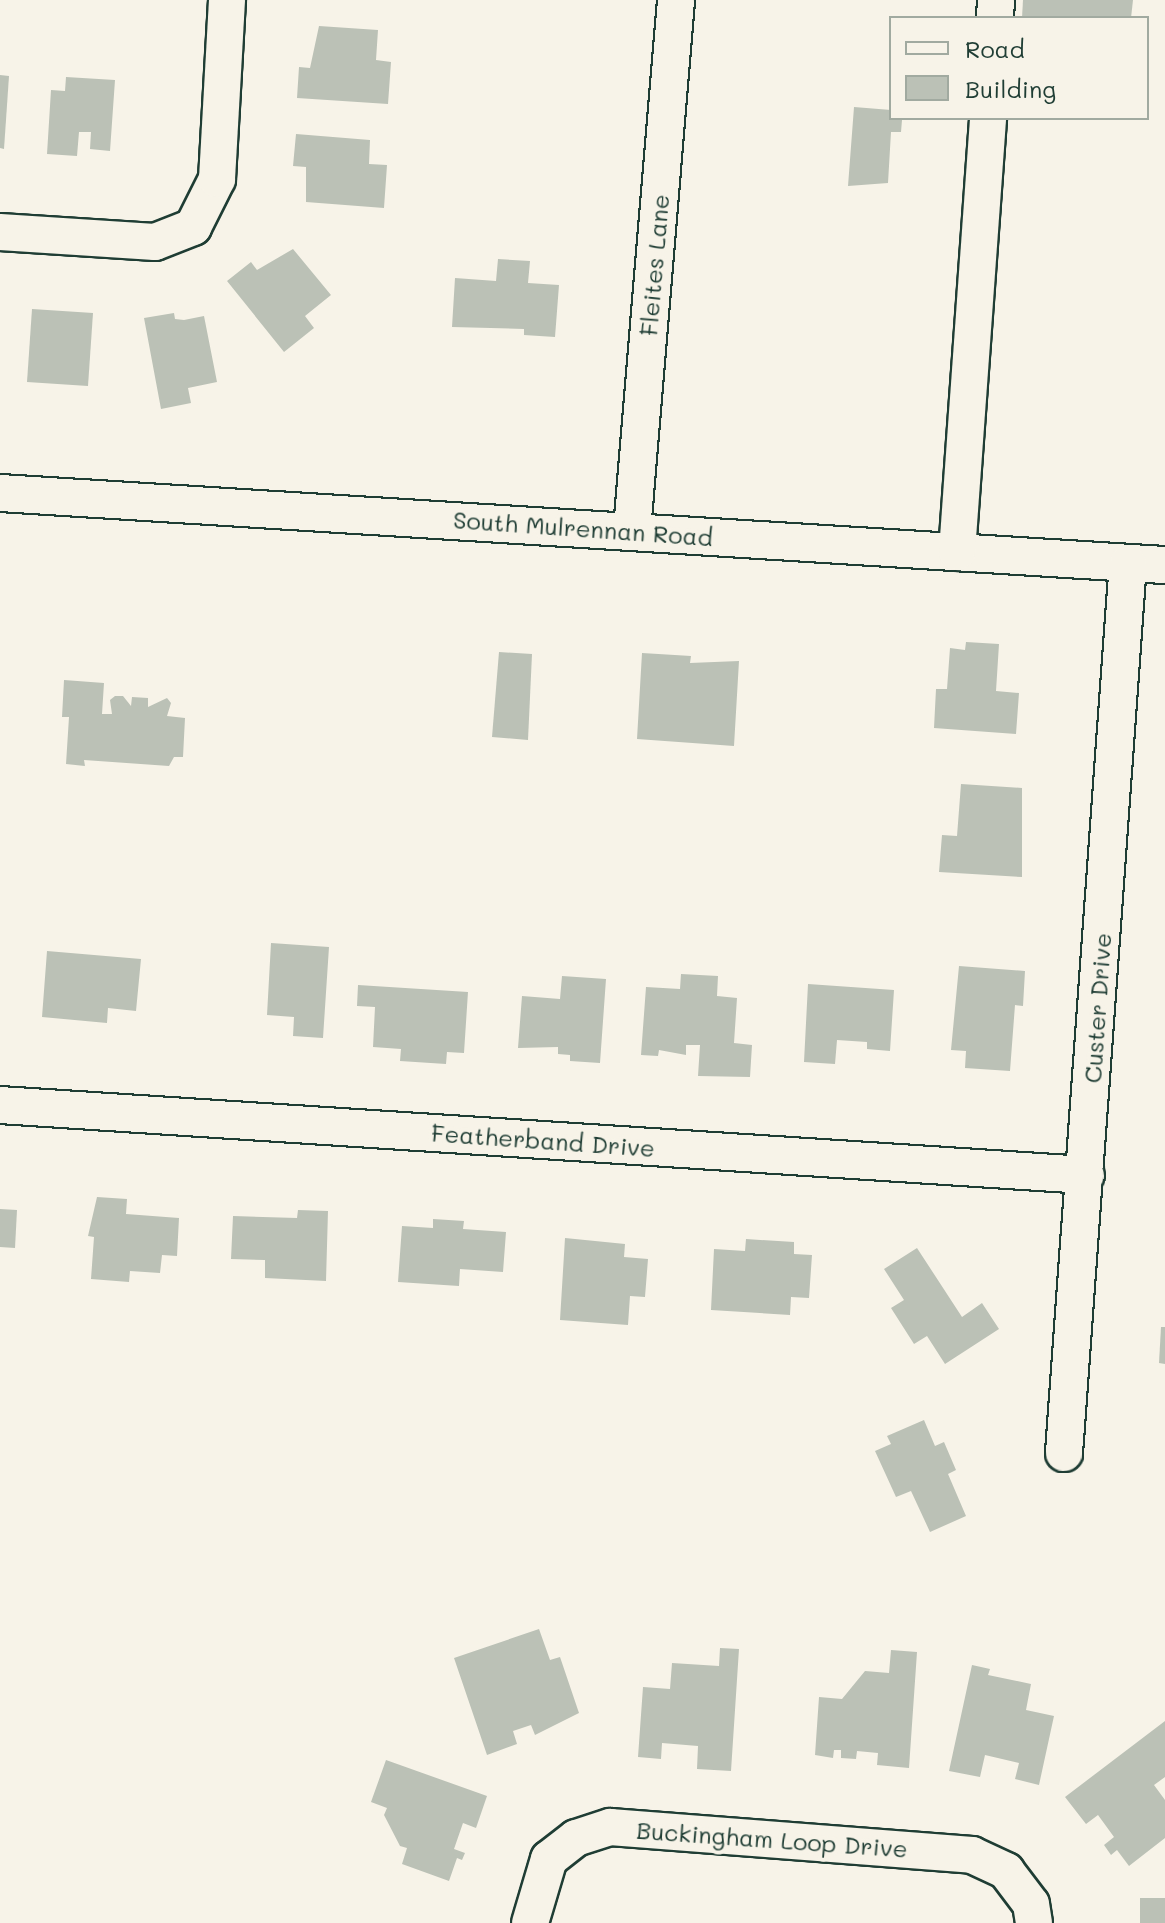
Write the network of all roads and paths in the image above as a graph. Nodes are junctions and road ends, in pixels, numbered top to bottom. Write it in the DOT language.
graph roads {
  1 [pos="227,0"];
  2 [pos="676,0"];
  3 [pos="988,120"];
  4 [pos="0,232"];
  5 [pos="0,493"];
  6 [pos="632,530"];
  7 [pos="957,552"];
  8 [pos="1128,563"];
  9 [pos="1165,565"];
  10 [pos="0,1105"];
  11 [pos="1086,1175"];
  12 [pos="1064,1453"];
  13 [pos="530,1923"];
  14 [pos="1034,1923"];
  1 -- 4 [label="street"];
  2 -- 6 [label="street, Fleites Lane"];
  3 -- 7 [label="street"];
  5 -- 6 [label="street, South Mulrennan Road"];
  6 -- 7 [label="street, South Mulrennan Road"];
  7 -- 8 [label="street, South Mulrennan Road"];
  8 -- 9 [label="street, South Mulrennan Road"];
  8 -- 11 [label="street, Custer Drive"];
  10 -- 11 [label="street, Featherband Drive"];
  11 -- 12 [label="street, Custer Drive"];
  13 -- 14 [label="street, Buckingham Loop Drive"];
}
